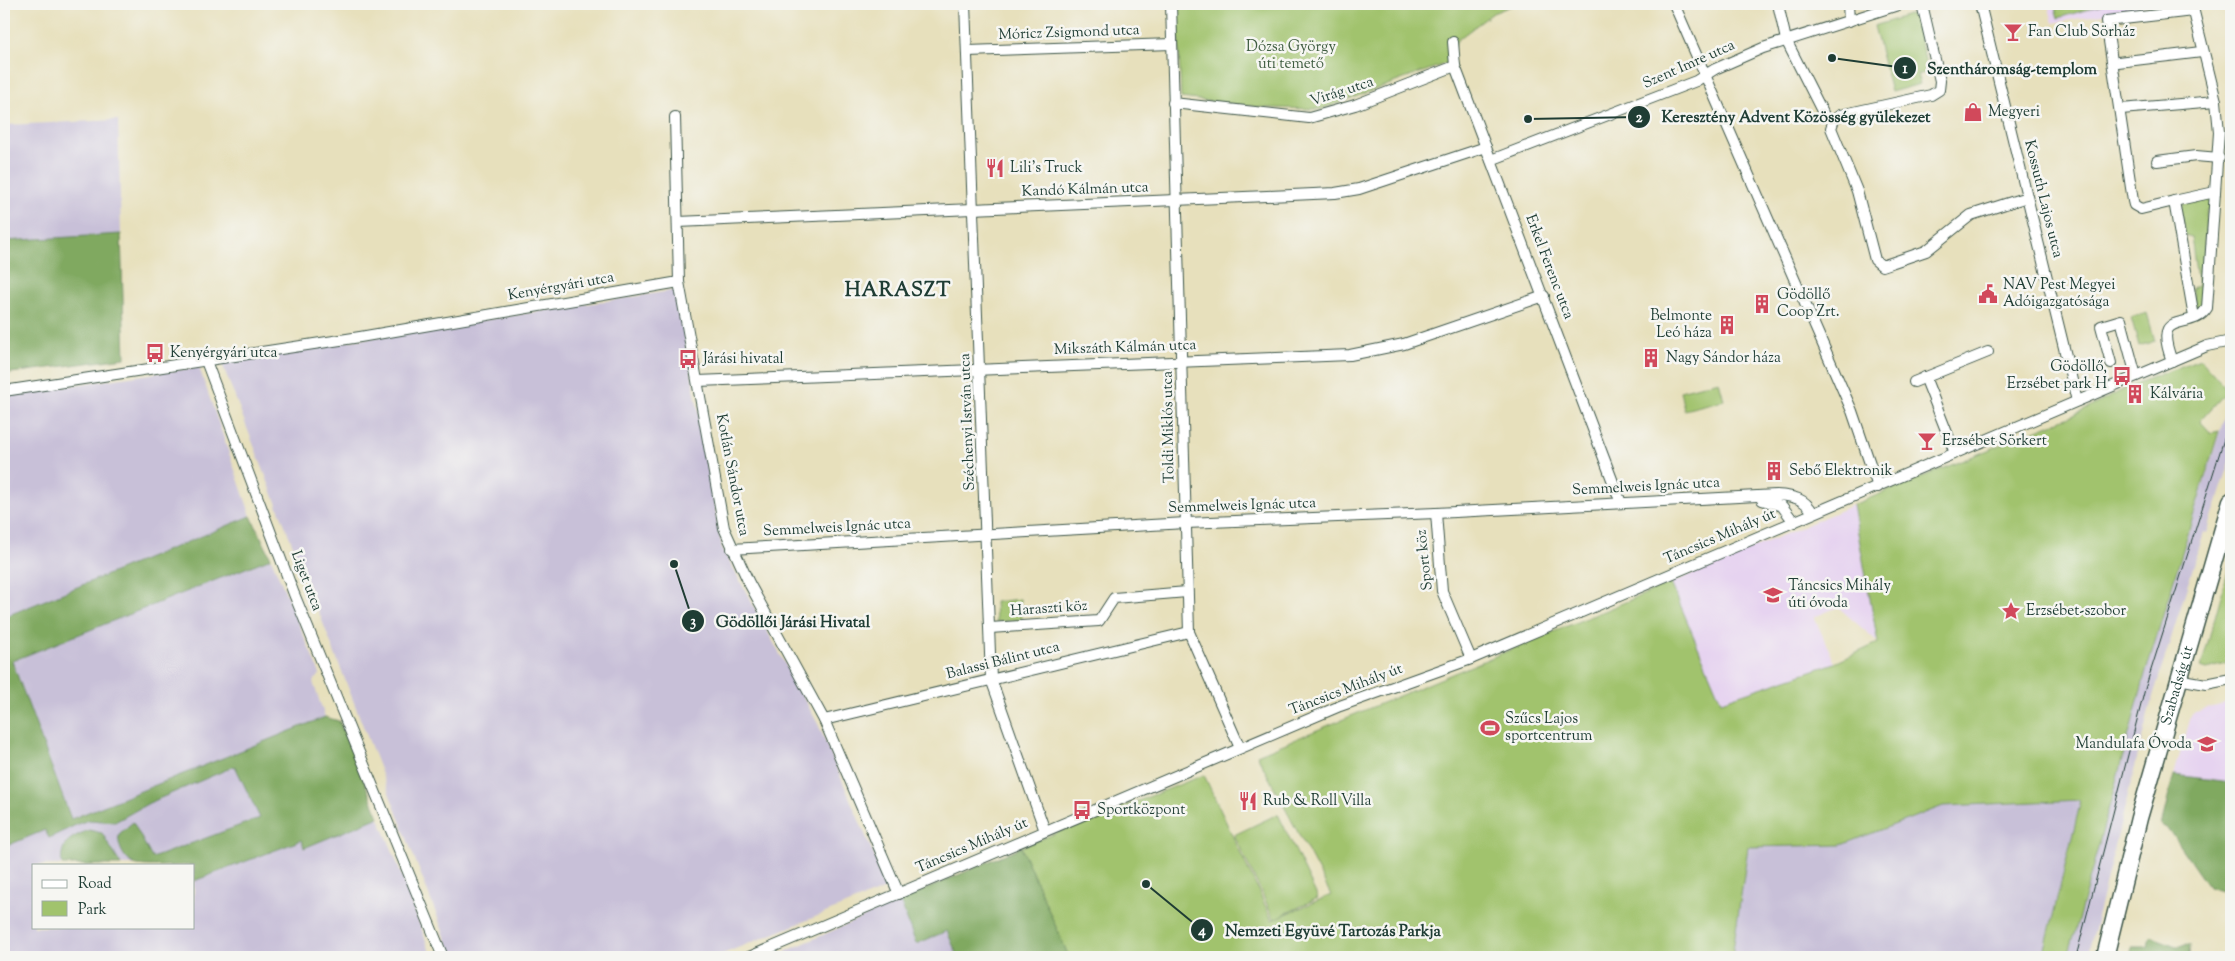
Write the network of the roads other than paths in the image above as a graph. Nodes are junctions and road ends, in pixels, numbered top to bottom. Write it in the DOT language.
graph roads {
  1 [pos="965,4"];
  2 [pos="1170,4"];
  3 [pos="1674,4"];
  4 [pos="1778,4"];
  5 [pos="1848,4"];
  6 [pos="1901,4"];
  7 [pos="1922,4"];
  8 [pos="1980,4"];
  9 [pos="2193,7"];
  10 [pos="1849,21"];
  11 [pos="1786,40"];
  12 [pos="1453,42"];
  13 [pos="1172,44"];
  14 [pos="968,51"];
  15 [pos="2202,52"];
  16 [pos="2118,62"];
  17 [pos="1455,66"];
  18 [pos="1705,76"];
  19 [pos="2216,101"];
  20 [pos="1173,103"];
  21 [pos="2121,109"];
  22 [pos="1823,113"];
  23 [pos="675,117"];
  24 [pos="1486,147"];
  25 [pos="2219,158"];
  26 [pos="1491,160"];
  27 [pos="2157,160"];
  28 [pos="2216,192"];
  29 [pos="2027,197"];
  30 [pos="1176,201"];
  31 [pos="2174,201"];
  32 [pos="975,210"];
  33 [pos="678,222"];
  34 [pos="679,282"];
  35 [pos="1544,296"];
  36 [pos="2194,317"];
  37 [pos="2231,341"];
  38 [pos="1988,352"];
  39 [pos="206,361"];
  40 [pos="1182,361"];
  41 [pos="2172,361"];
  42 [pos="2111,363"];
  43 [pos="980,369"];
  44 [pos="2136,376"];
  45 [pos="1924,377"];
  46 [pos="698,381"];
  47 [pos="1914,382"];
  48 [pos="4,392"];
  49 [pos="2077,401"];
  50 [pos="1955,453"];
  51 [pos="1878,487"];
  52 [pos="1754,497"];
  53 [pos="2231,501"];
  54 [pos="1621,503"];
  55 [pos="1436,513"];
  56 [pos="1813,514"];
  57 [pos="1794,522"];
  58 [pos="1186,523"];
  59 [pos="987,535"];
  60 [pos="732,549"];
  61 [pos="1187,592"];
  62 [pos="990,628"];
  63 [pos="1189,632"];
  64 [pos="1471,659"];
  65 [pos="991,679"];
  66 [pos="2178,679"];
  67 [pos="2231,679"];
  68 [pos="824,720"];
  69 [pos="1240,748"];
  70 [pos="1044,831"];
  71 [pos="899,894"];
  72 [pos="443,957"];
  73 [pos="749,957"];
  74 [pos="2105,957"];
  1 -- 14 [label="street, Széchenyi István utca"];
  2 -- 13 [label="street, Toldi Miklós utca"];
  3 -- 18 [label="street"];
  4 -- 11 [label="street"];
  5 -- 10 [label="street"];
  6 -- 10 [label="street, Szent Imre utca"];
  7 -- 29 [label="street"];
  8 -- 29 [label="street, Kossuth Lajos utca"];
  9 -- 15 [label="street"];
  9 -- 21 [label="street"];
  10 -- 11 [label="street, Szent Imre utca"];
  11 -- 18 [label="street, Szent Imre utca"];
  11 -- 22 [label="street"];
  12 -- 17 [label="street, Erkel Ferenc utca"];
  13 -- 14 [label="street, Móricz Zsigmond utca"];
  13 -- 20 [label="street, Toldi Miklós utca"];
  14 -- 32 [label="street, Széchenyi István utca"];
  15 -- 16 [label="street"];
  15 -- 19 [label="street"];
  17 -- 20 [label="street, Virág utca"];
  17 -- 24 [label="street, Erkel Ferenc utca"];
  18 -- 26 [label="street, Szent Imre utca"];
  18 -- 51 [label="street"];
  19 -- 21 [label="street"];
  19 -- 25 [label="street"];
  20 -- 30 [label="street, Toldi Miklós utca"];
  21 -- 31 [label="street"];
  23 -- 33 [label="street, Kotlán Sándor utca"];
  24 -- 26 [label="street, Erkel Ferenc utca"];
  24 -- 30 [label="street, Kandó Kálmán utca"];
  25 -- 27 [label="street"];
  25 -- 28 [label="street"];
  26 -- 35 [label="street, Erkel Ferenc utca"];
  28 -- 31 [label="street"];
  28 -- 36 [label="street"];
  29 -- 49 [label="street, Kossuth Lajos utca"];
  30 -- 32 [label="street, Kandó Kálmán utca"];
  30 -- 40 [label="street, Toldi Miklós utca"];
  31 -- 36 [label="street"];
  32 -- 33 [label="street, Kandó Kálmán utca"];
  32 -- 43 [label="street, Széchenyi István utca"];
  33 -- 34 [label="street, Kotlán Sándor utca"];
  34 -- 39 [label="street, Kenyérgyári utca"];
  34 -- 46 [label="street, Kotlán Sándor utca"];
  35 -- 40 [label="street, Mikszáth Kálmán utca"];
  35 -- 54 [label="street, Erkel Ferenc utca"];
  36 -- 41 [label="street"];
  37 -- 41 [label="street, Táncsics Mihály út"];
  38 -- 45 [label="street"];
  39 -- 48 [label="street, Kenyérgyári utca"];
  39 -- 72 [label="street, Liget utca"];
  40 -- 43 [label="street, Mikszáth Kálmán utca"];
  40 -- 58 [label="street, Toldi Miklós utca"];
  41 -- 44 [label="street, Táncsics Mihály út"];
  42 -- 44 [label="street"];
  43 -- 46 [label="street, Mikszáth Kálmán utca"];
  43 -- 59 [label="street, Széchenyi István utca"];
  44 -- 49 [label="street, Táncsics Mihály út"];
  45 -- 47 [label="street"];
  45 -- 50 [label="street"];
  46 -- 60 [label="street, Kotlán Sándor utca"];
  49 -- 50 [label="street, Táncsics Mihály út"];
  50 -- 51 [label="street, Táncsics Mihály út"];
  51 -- 56 [label="street, Táncsics Mihály út"];
  52 -- 54 [label="street, Semmelweis Ignác utca"];
  52 -- 56 [label="street, Semmelweis Ignác utca"];
  52 -- 57 [label="street, Semmelweis Ignác utca"];
  53 -- 66 [label="main road, Szabadság út"];
  54 -- 55 [label="street, Semmelweis Ignác utca"];
  55 -- 58 [label="street, Semmelweis Ignác utca"];
  55 -- 64 [label="street, Sport köz"];
  56 -- 57 [label="street, Táncsics Mihály út"];
  57 -- 64 [label="street, Táncsics Mihály út"];
  58 -- 59 [label="street, Semmelweis Ignác utca"];
  58 -- 61 [label="street, Toldi Miklós utca"];
  59 -- 60 [label="street, Semmelweis Ignác utca"];
  59 -- 62 [label="street, Széchenyi István utca"];
  60 -- 68 [label="street, Kotlán Sándor utca"];
  61 -- 62 [label="street, Haraszti köz"];
  61 -- 63 [label="street, Toldi Miklós utca"];
  62 -- 65 [label="street, Széchenyi István utca"];
  63 -- 65 [label="street, Balassi Bálint utca"];
  63 -- 69 [label="street, Toldi Miklós utca"];
  64 -- 69 [label="street, Táncsics Mihály út"];
  65 -- 68 [label="street, Balassi Bálint utca"];
  65 -- 70 [label="street, Széchenyi István utca"];
  66 -- 67 [label="street"];
  66 -- 74 [label="main road, Szabadság út"];
  68 -- 71 [label="street, Kotlán Sándor utca"];
  69 -- 70 [label="street, Táncsics Mihály út"];
  70 -- 71 [label="street, Táncsics Mihály út"];
  71 -- 73 [label="street, Táncsics Mihály út"];
}
